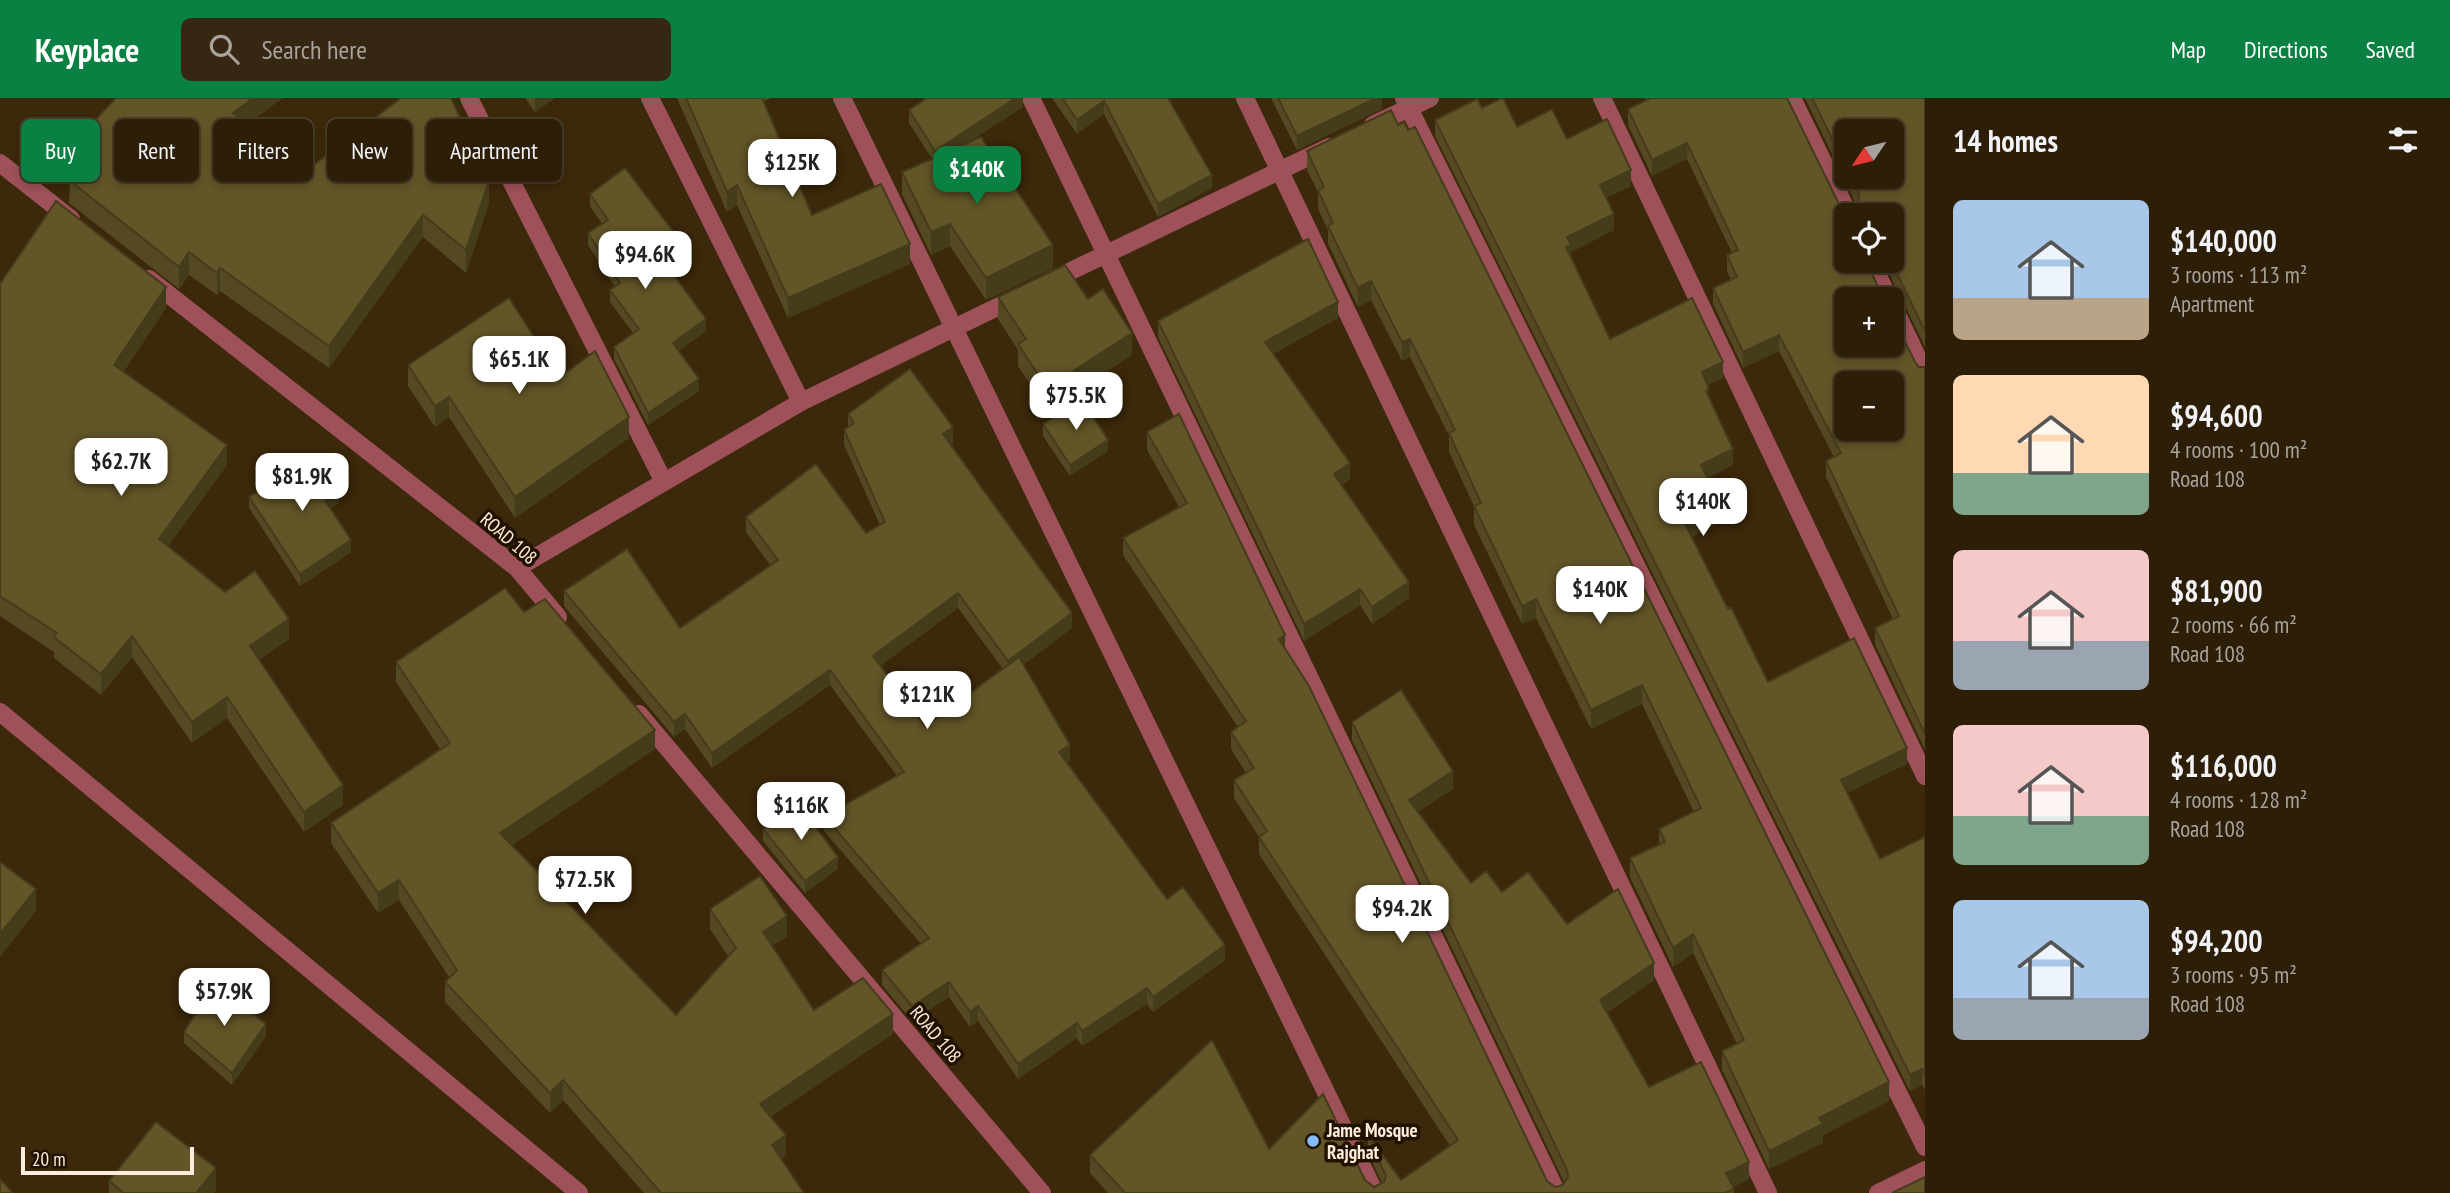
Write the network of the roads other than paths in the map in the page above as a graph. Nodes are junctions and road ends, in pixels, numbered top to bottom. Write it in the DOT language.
graph roads {
  1 [pos="469,98"];
  2 [pos="650,98"];
  3 [pos="842,98"];
  4 [pos="1031,98"];
  5 [pos="1245,98"];
  6 [pos="1430,98"];
  7 [pos="1602,98"];
  8 [pos="1792,98"];
  9 [pos="1407,103"];
  10 [pos="0,163"];
  11 [pos="1279,171"];
  12 [pos="1843,203"];
  13 [pos="88,232"];
  14 [pos="1106,254"];
  15 [pos="132,266"];
  16 [pos="953,328"];
  17 [pos="1904,329"];
  18 [pos="1925,373"];
  19 [pos="801,402"];
  20 [pos="663,480"];
  21 [pos="517,568"];
  22 [pos="570,632"];
  23 [pos="624,695"];
  24 [pos="0,712"];
  25 [pos="1925,776"];
  26 [pos="1925,1147"];
  27 [pos="1925,1170"];
  28 [pos="579,1193"];
  29 [pos="1042,1193"];
  30 [pos="1375,1193"];
  31 [pos="1557,1193"];
  32 [pos="1768,1193"];
  33 [pos="1878,1193"];
  1 -- 20 [label="street"];
  2 -- 19 [label="street"];
  3 -- 16 [label="street"];
  4 -- 14 [label="street"];
  5 -- 11 [label="street"];
  6 -- 9 [label="street"];
  7 -- 25 [label="street"];
  8 -- 12 [label="street"];
  9 -- 11 [label="street"];
  9 -- 26 [label="street"];
  10 -- 13 [label="street"];
  11 -- 14 [label="street"];
  11 -- 32 [label="street"];
  14 -- 16 [label="street"];
  14 -- 31 [label="street"];
  15 -- 21 [label="street, ROAD 108"];
  16 -- 19 [label="street"];
  16 -- 30 [label="street"];
  17 -- 18 [label="street"];
  19 -- 20 [label="street"];
  20 -- 21 [label="street"];
  21 -- 22 [label="street, ROAD 108"];
  23 -- 29 [label="street, ROAD 108"];
  24 -- 28 [label="street"];
  27 -- 33 [label="street"];
}
